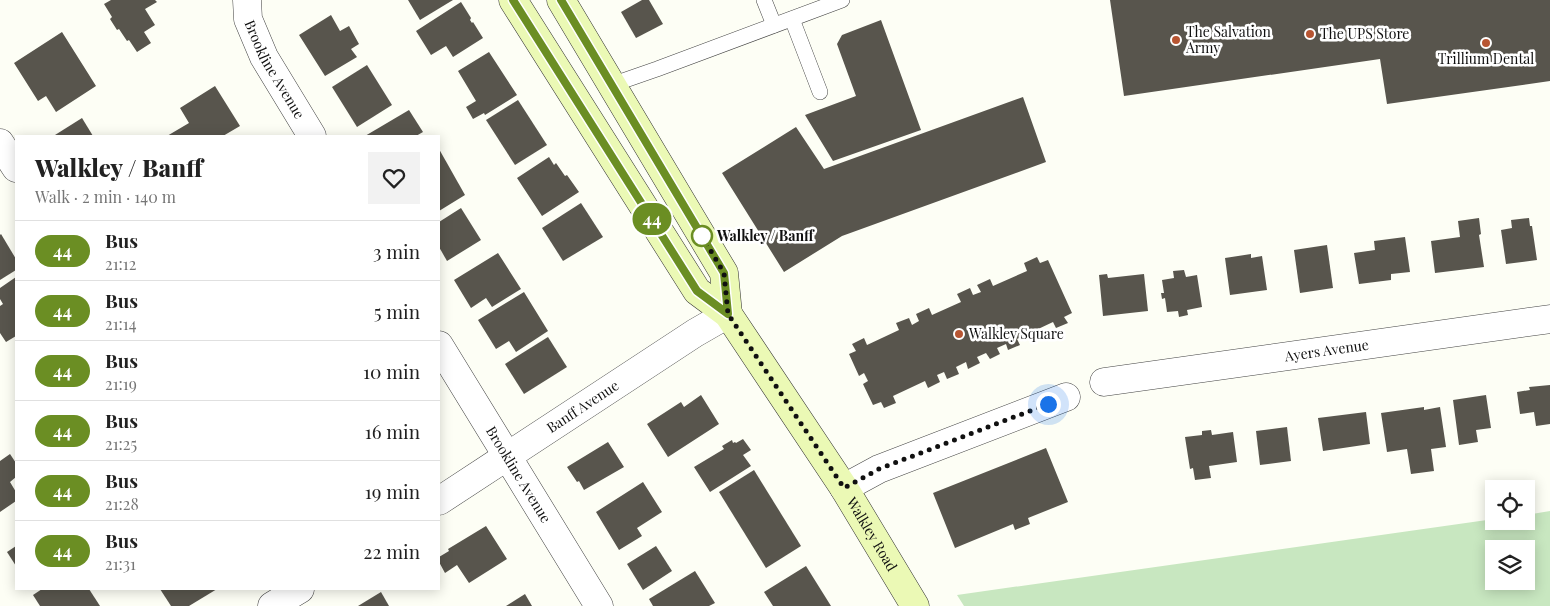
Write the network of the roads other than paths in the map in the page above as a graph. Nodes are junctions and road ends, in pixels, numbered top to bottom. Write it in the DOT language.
graph roads {
  1 [pos="247,0"];
  2 [pos="513,0"];
  3 [pos="561,0"];
  4 [pos="764,0"];
  5 [pos="842,0"];
  6 [pos="792,18"];
  7 [pos="774,25"];
  8 [pos="611,84"];
  9 [pos="820,92"];
  10 [pos="311,135"];
  11 [pos="0,143"];
  12 [pos="15,166"];
  13 [pos="728,314"];
  14 [pos="1550,319"];
  15 [pos="440,347"];
  16 [pos="1104,382"];
  17 [pos="1066,397"];
  18 [pos="508,457"];
  19 [pos="844,488"];
  20 [pos="440,500"];
  21 [pos="599,606"];
  22 [pos="915,606"];
  1 -- 10 [label="street, Brookline Avenue"];
  2 -- 13 [label="main road, Walkley Road"];
  3 -- 8 [label="main road, Walkley Road"];
  4 -- 7 [label="lane"];
  5 -- 6 [label="lane"];
  6 -- 7 [label="lane"];
  6 -- 9 [label="lane"];
  7 -- 8 [label="lane"];
  8 -- 13 [label="main road, Walkley Road"];
  11 -- 12 [label="street"];
  13 -- 18 [label="street, Banff Avenue"];
  13 -- 19 [label="main road, Walkley Road"];
  14 -- 16 [label="street, Ayers Avenue"];
  15 -- 18 [label="street, Brookline Avenue"];
  17 -- 19 [label="street"];
  18 -- 20 [label="street, Banff Avenue"];
  18 -- 21 [label="street, Brookline Avenue"];
  19 -- 22 [label="main road, Walkley Road"];
}
